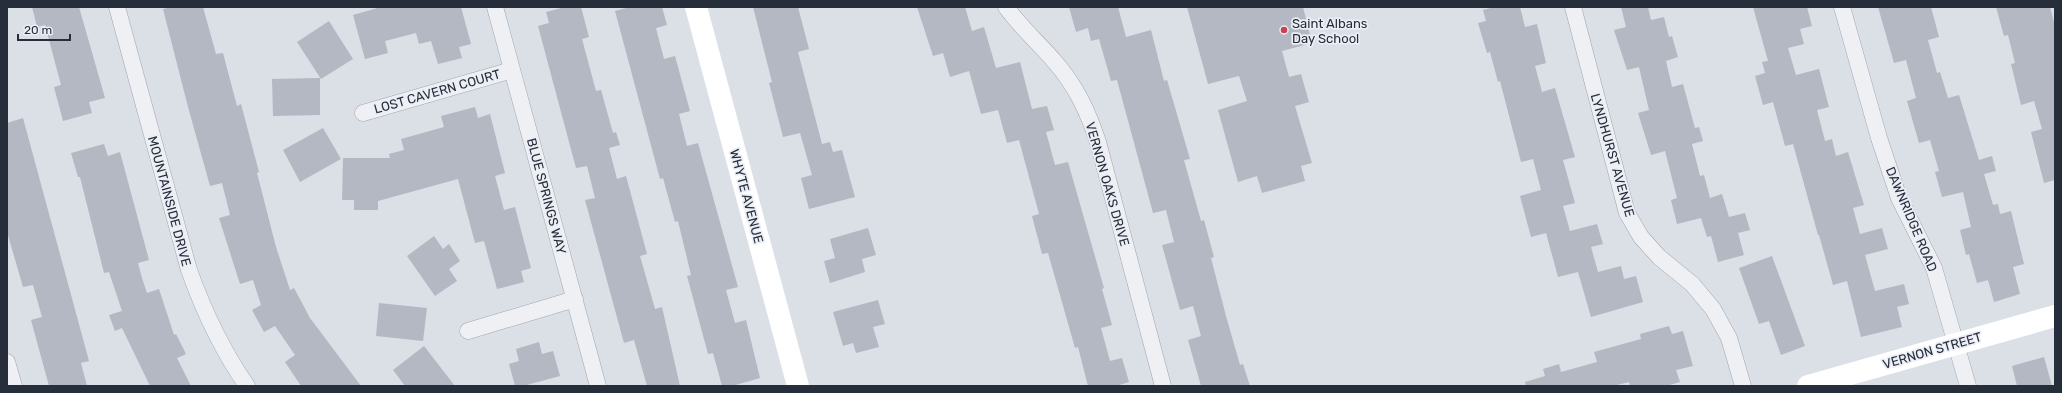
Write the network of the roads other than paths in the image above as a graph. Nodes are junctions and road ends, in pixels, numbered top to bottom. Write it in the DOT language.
graph roads {
  1 [pos="117,7"];
  2 [pos="495,7"];
  3 [pos="696,7"];
  4 [pos="1006,7"];
  5 [pos="1573,7"];
  6 [pos="1842,7"];
  7 [pos="512,70"];
  8 [pos="363,113"];
  9 [pos="576,299"];
  10 [pos="2055,316"];
  11 [pos="468,331"];
  12 [pos="1956,343"];
  13 [pos="7,362"];
  14 [pos="14,386"];
  15 [pos="247,386"];
  16 [pos="598,386"];
  17 [pos="798,386"];
  18 [pos="1163,386"];
  19 [pos="1743,386"];
  20 [pos="1808,386"];
  21 [pos="1968,386"];
  1 -- 15 [label="street, MOUNTAINSIDE DRIVE"];
  2 -- 7 [label="street, BLUE SPRINGS WAY"];
  3 -- 17 [label="street, WHYTE AVENUE"];
  4 -- 18 [label="street, VERNON OAKS DRIVE"];
  5 -- 19 [label="street, LYNDHURST AVENUE"];
  6 -- 12 [label="street, DAWNRIDGE ROAD"];
  7 -- 8 [label="street, LOST CAVERN COURT"];
  7 -- 9 [label="street, BLUE SPRINGS WAY"];
  9 -- 11 [label="street"];
  9 -- 16 [label="street, BLUE SPRINGS WAY"];
  10 -- 12 [label="street, VERNON STREET"];
  12 -- 20 [label="street, VERNON STREET"];
  12 -- 21 [label="street, DAWNRIDGE ROAD"];
  13 -- 14 [label="street"];
}
